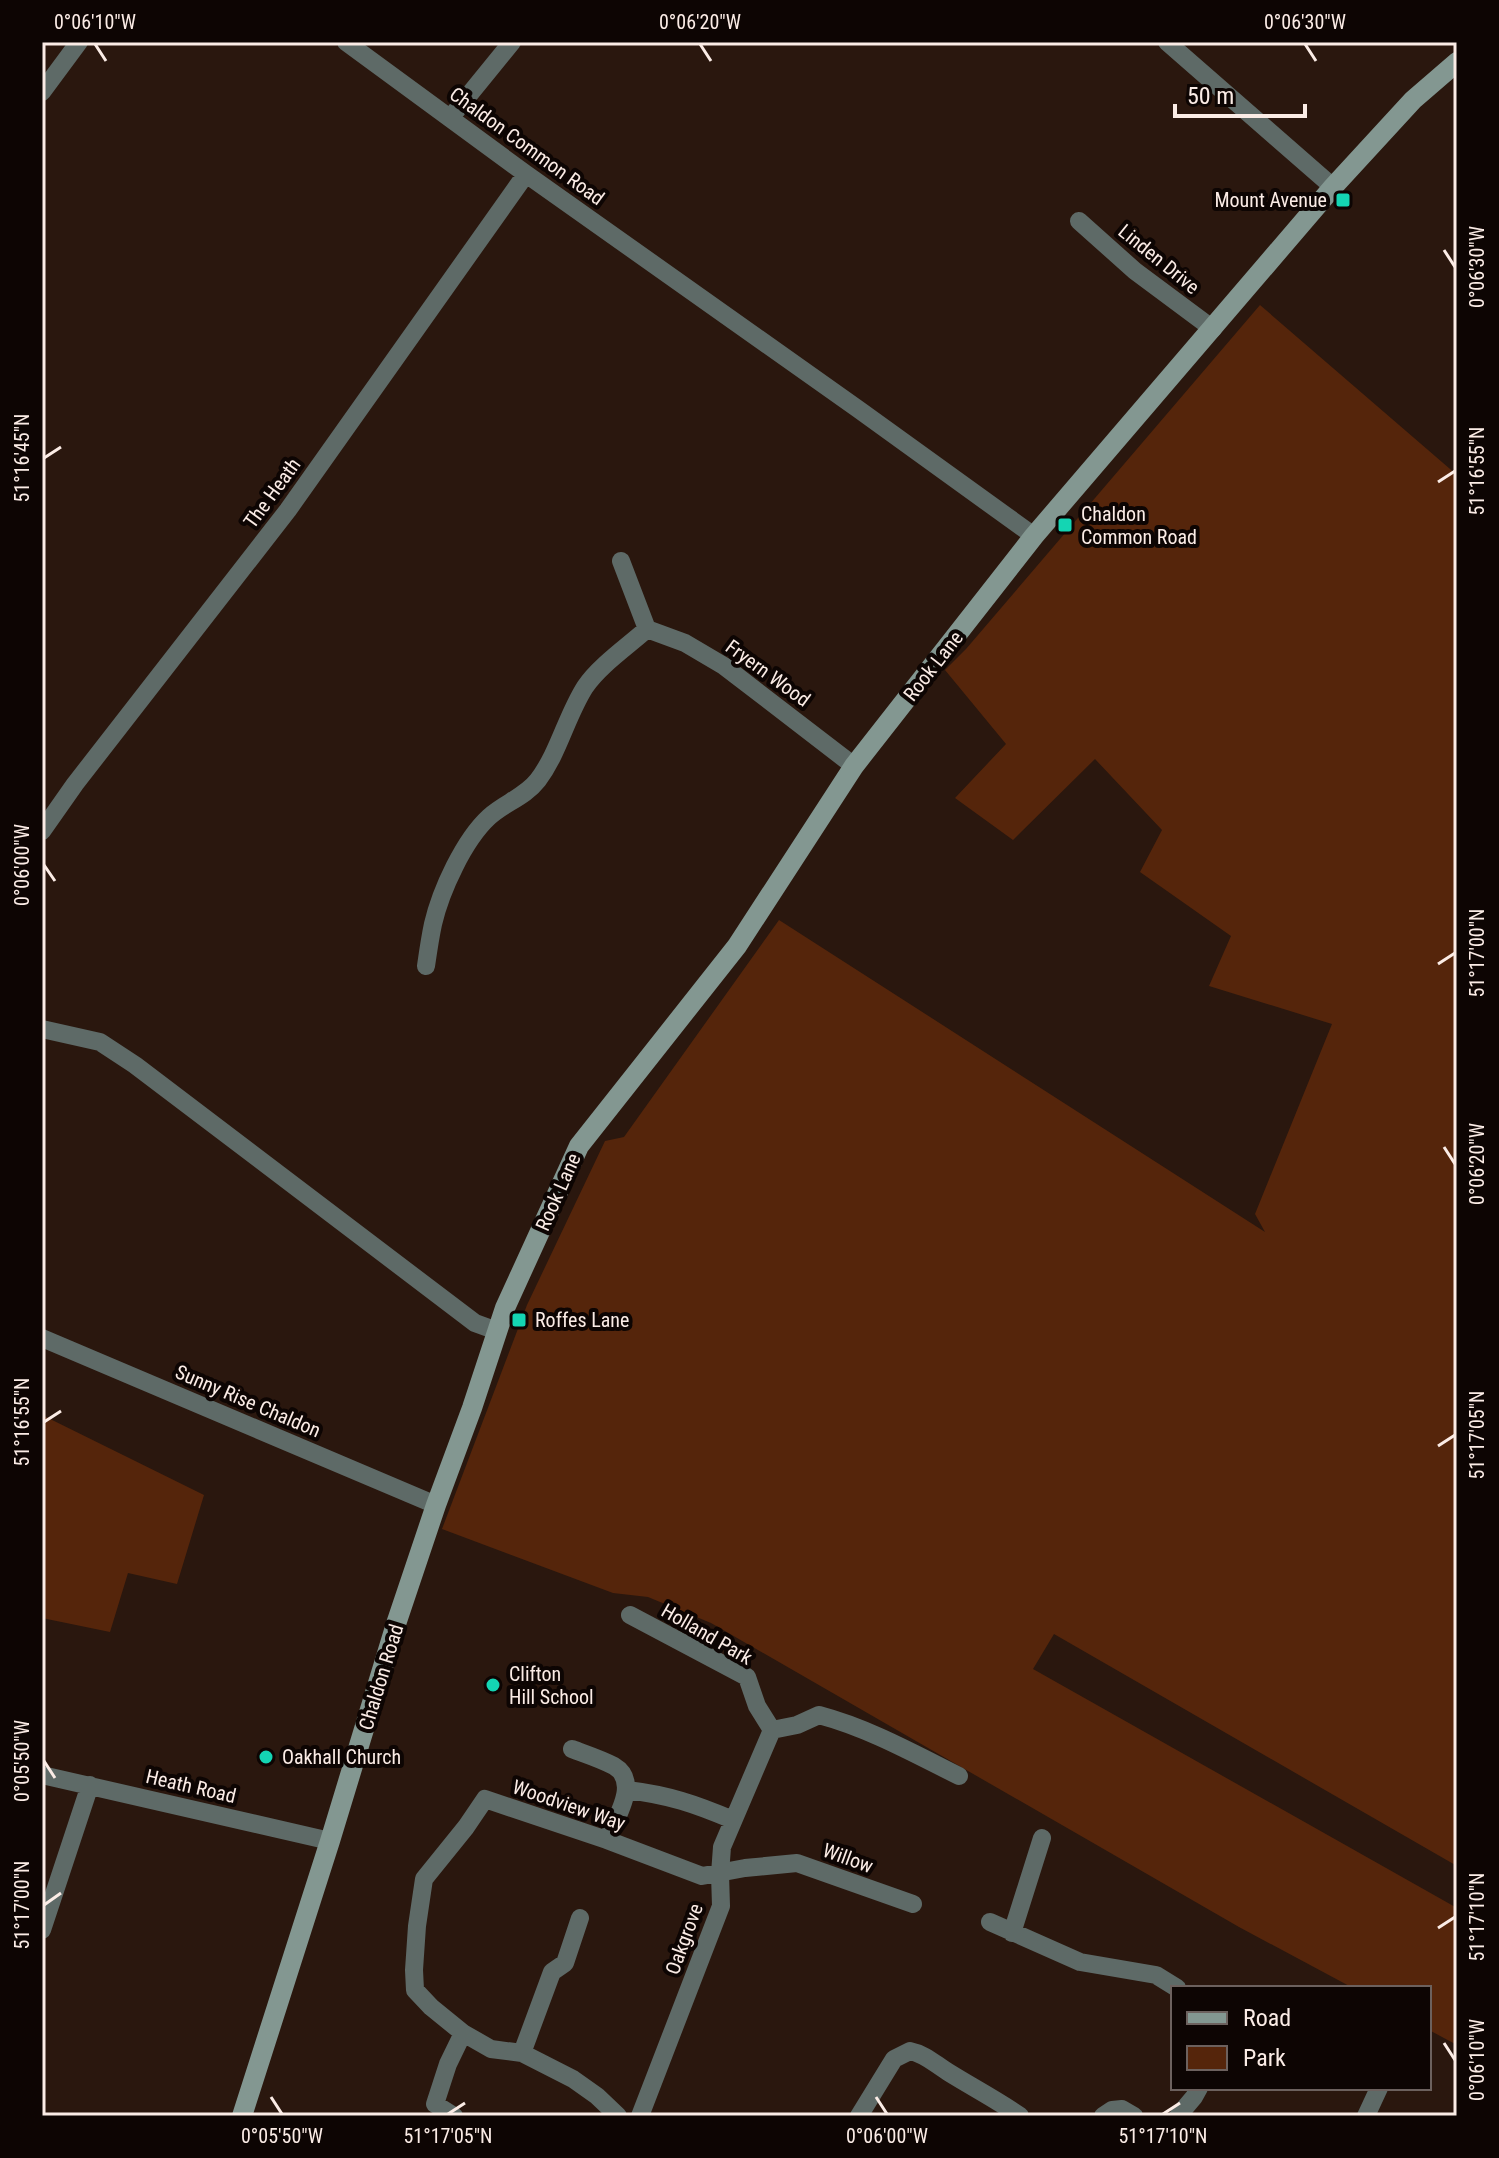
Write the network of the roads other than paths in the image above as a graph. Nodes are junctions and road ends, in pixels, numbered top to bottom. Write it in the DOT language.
graph roads {
  1 [pos="79,42"];
  2 [pos="346,42"];
  3 [pos="512,42"];
  4 [pos="1167,42"];
  5 [pos="1457,62"];
  6 [pos="42,92"];
  7 [pos="451,117"];
  8 [pos="526,174"];
  9 [pos="1333,187"];
  10 [pos="1079,221"];
  11 [pos="1213,329"];
  12 [pos="1034,536"];
  13 [pos="621,561"];
  14 [pos="647,629"];
  15 [pos="854,766"];
  16 [pos="42,831"];
  17 [pos="426,966"];
  18 [pos="42,1029"];
  19 [pos="497,1331"];
  20 [pos="42,1338"];
  21 [pos="436,1505"];
  22 [pos="630,1615"];
  23 [pos="772,1730"];
  24 [pos="572,1749"];
  25 [pos="42,1775"];
  26 [pos="959,1776"];
  27 [pos="90,1785"];
  28 [pos="627,1790"];
  29 [pos="733,1820"];
  30 [pos="1042,1838"];
  31 [pos="607,1840"];
  32 [pos="330,1841"];
  33 [pos="720,1874"];
  34 [pos="913,1904"];
  35 [pos="580,1918"];
  36 [pos="990,1922"];
  37 [pos="42,1930"];
  38 [pos="1012,1933"];
  39 [pos="1174,1986"];
  40 [pos="463,2033"];
  41 [pos="522,2053"];
  42 [pos="1198,2090"];
  43 [pos="1378,2090"];
  44 [pos="242,2116"];
  45 [pos="454,2116"];
  46 [pos="618,2116"];
  47 [pos="640,2116"];
  48 [pos="859,2116"];
  49 [pos="1020,2116"];
  50 [pos="1103,2116"];
  51 [pos="1134,2116"];
  52 [pos="1178,2116"];
  53 [pos="1366,2116"];
  1 -- 6 [label="street"];
  2 -- 7 [label="street, Chaldon Common Road"];
  3 -- 7 [label="street"];
  4 -- 9 [label="street"];
  5 -- 9 [label="main road, Rook Lane"];
  7 -- 8 [label="street, Chaldon Common Road"];
  8 -- 12 [label="street, Chaldon Common Road"];
  8 -- 16 [label="street, The Heath"];
  9 -- 11 [label="main road, Rook Lane"];
  10 -- 11 [label="street, Linden Drive"];
  11 -- 12 [label="main road, Rook Lane"];
  12 -- 15 [label="main road, Rook Lane"];
  13 -- 14 [label="street"];
  14 -- 15 [label="street, Fryern Wood"];
  14 -- 17 [label="street"];
  15 -- 19 [label="main road, Rook Lane"];
  18 -- 19 [label="street"];
  19 -- 21 [label="main road, Chaldon Road"];
  20 -- 21 [label="street, Sunny Rise Chaldon"];
  21 -- 32 [label="main road, Chaldon Road"];
  22 -- 23 [label="street, Holland Park"];
  23 -- 26 [label="street"];
  23 -- 29 [label="street, Oakgrove"];
  24 -- 28 [label="street"];
  25 -- 27 [label="street, Heath Road"];
  27 -- 32 [label="street, Heath Road"];
  27 -- 37 [label="street"];
  28 -- 29 [label="street"];
  28 -- 31 [label="street"];
  29 -- 33 [label="street, Oakgrove"];
  30 -- 38 [label="street"];
  31 -- 33 [label="street, Woodview Way"];
  31 -- 40 [label="street, Woodview Way"];
  32 -- 44 [label="main road, Chaldon Road"];
  33 -- 34 [label="street, Willow"];
  33 -- 47 [label="street, Oakgrove"];
  35 -- 41 [label="street"];
  36 -- 38 [label="street"];
  38 -- 39 [label="street"];
  40 -- 41 [label="street, Woodview Way"];
  40 -- 45 [label="street"];
  41 -- 46 [label="street, Woodview Way"];
  42 -- 52 [label="street"];
  43 -- 53 [label="street"];
  48 -- 49 [label="street"];
  50 -- 51 [label="street"];
}
